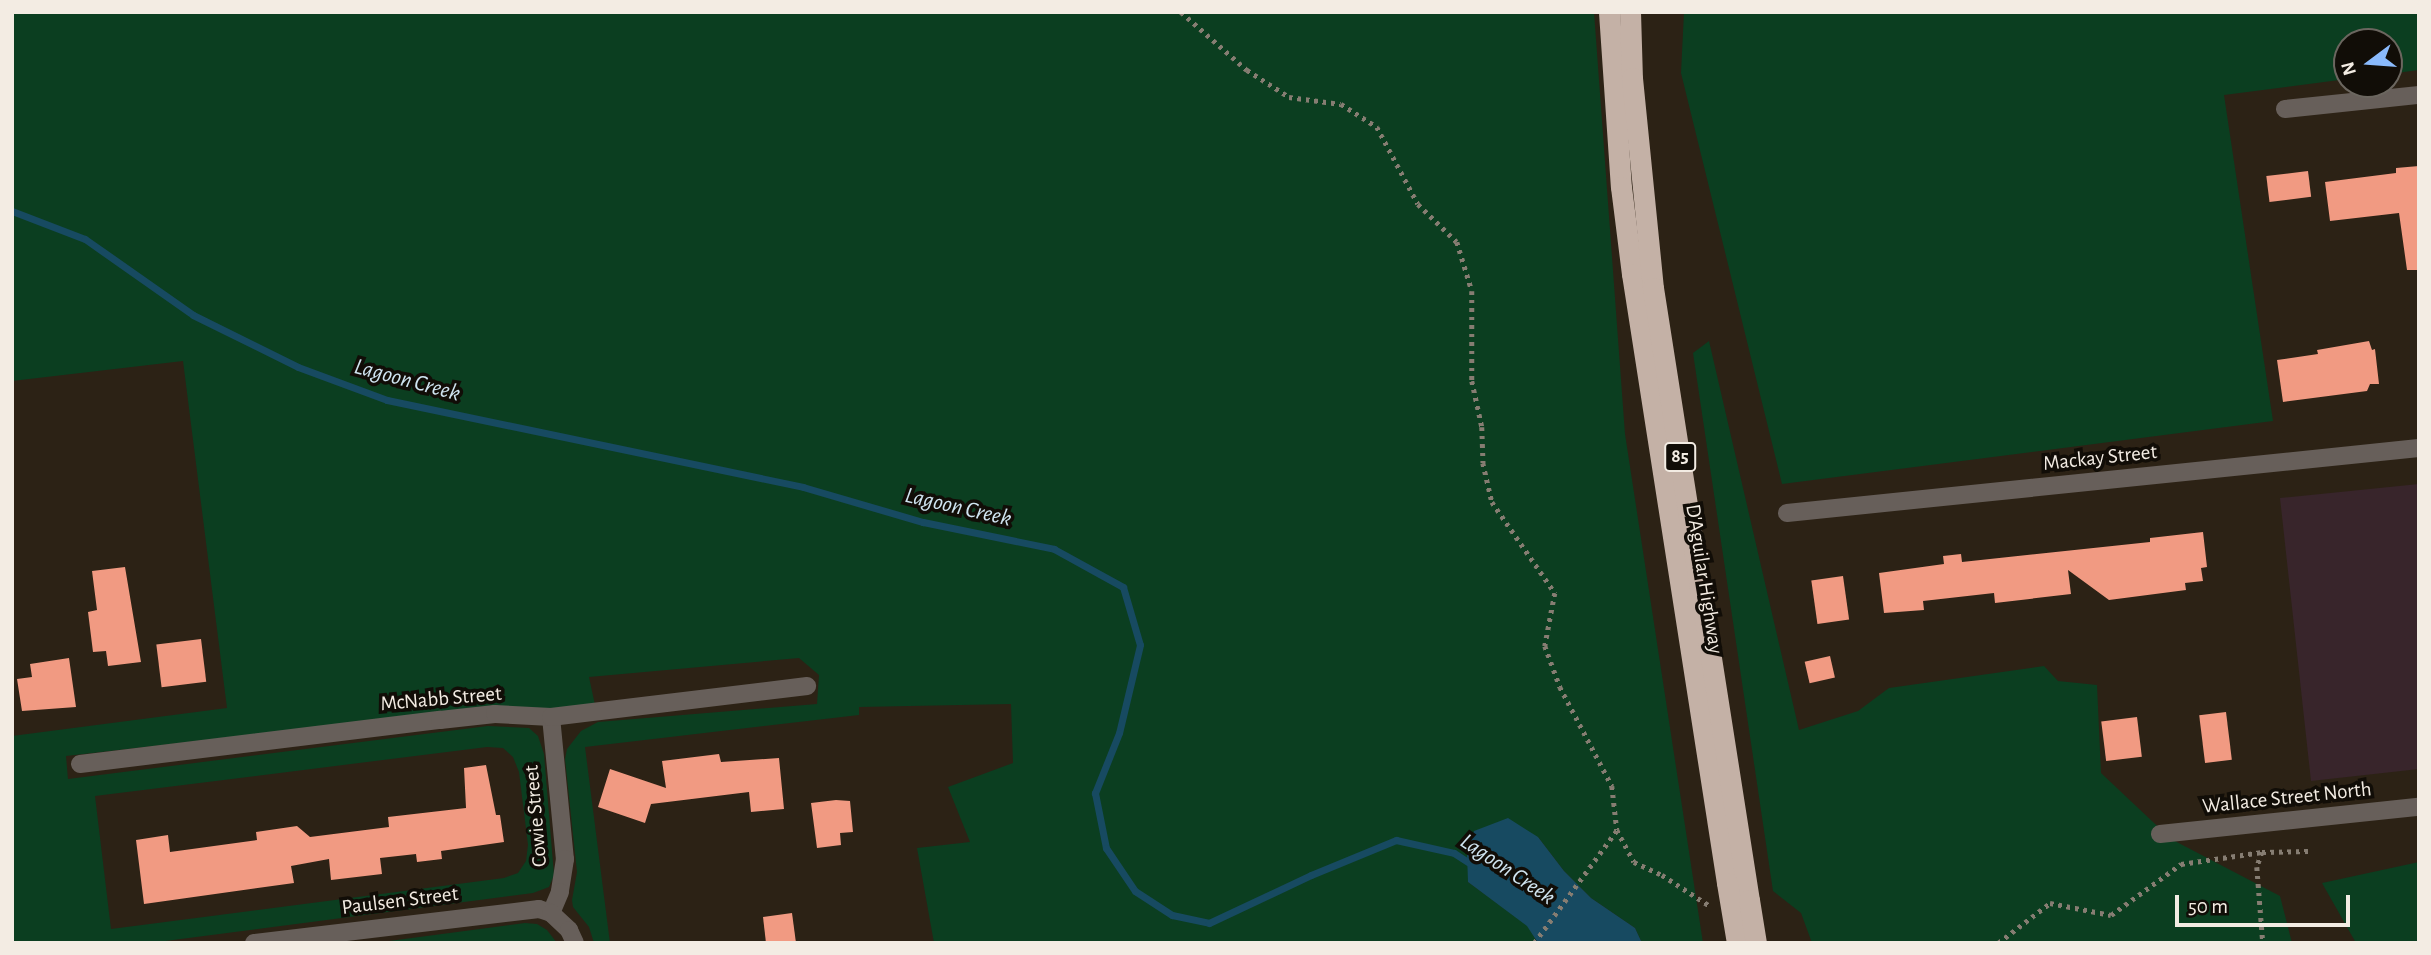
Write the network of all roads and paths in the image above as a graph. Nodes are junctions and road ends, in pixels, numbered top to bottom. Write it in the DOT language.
graph roads {
  1 [pos="1181,12"];
  2 [pos="1609,12"];
  3 [pos="1630,12"];
  4 [pos="2419,95"];
  5 [pos="2285,109"];
  6 [pos="2419,448"];
  7 [pos="1787,513"];
  8 [pos="807,686"];
  9 [pos="551,717"];
  10 [pos="80,764"];
  11 [pos="2419,807"];
  12 [pos="1617,830"];
  13 [pos="2160,834"];
  14 [pos="2308,851"];
  15 [pos="2262,852"];
  16 [pos="551,913"];
  17 [pos="1720,913"];
  18 [pos="254,943"];
  19 [pos="575,943"];
  20 [pos="1534,943"];
  21 [pos="1737,943"];
  22 [pos="1756,943"];
  23 [pos="1998,943"];
  24 [pos="2263,943"];
  1 -- 12 [label="path"];
  2 -- 21 [label="highway, D'Aguilar Highway / 85, bridge"];
  3 -- 22 [label="highway, D'Aguilar Highway / 85, bridge"];
  4 -- 5 [label="street"];
  6 -- 7 [label="street, Mackay Street"];
  8 -- 9 [label="street, McNabb Street"];
  9 -- 10 [label="street, McNabb Street"];
  9 -- 16 [label="street, Cowie Street"];
  11 -- 13 [label="street, Wallace Street North"];
  12 -- 17 [label="path"];
  12 -- 20 [label="path"];
  14 -- 15 [label="path"];
  15 -- 23 [label="path"];
  15 -- 24 [label="path"];
  16 -- 18 [label="street, Paulsen Street"];
  16 -- 19 [label="street"];
}
